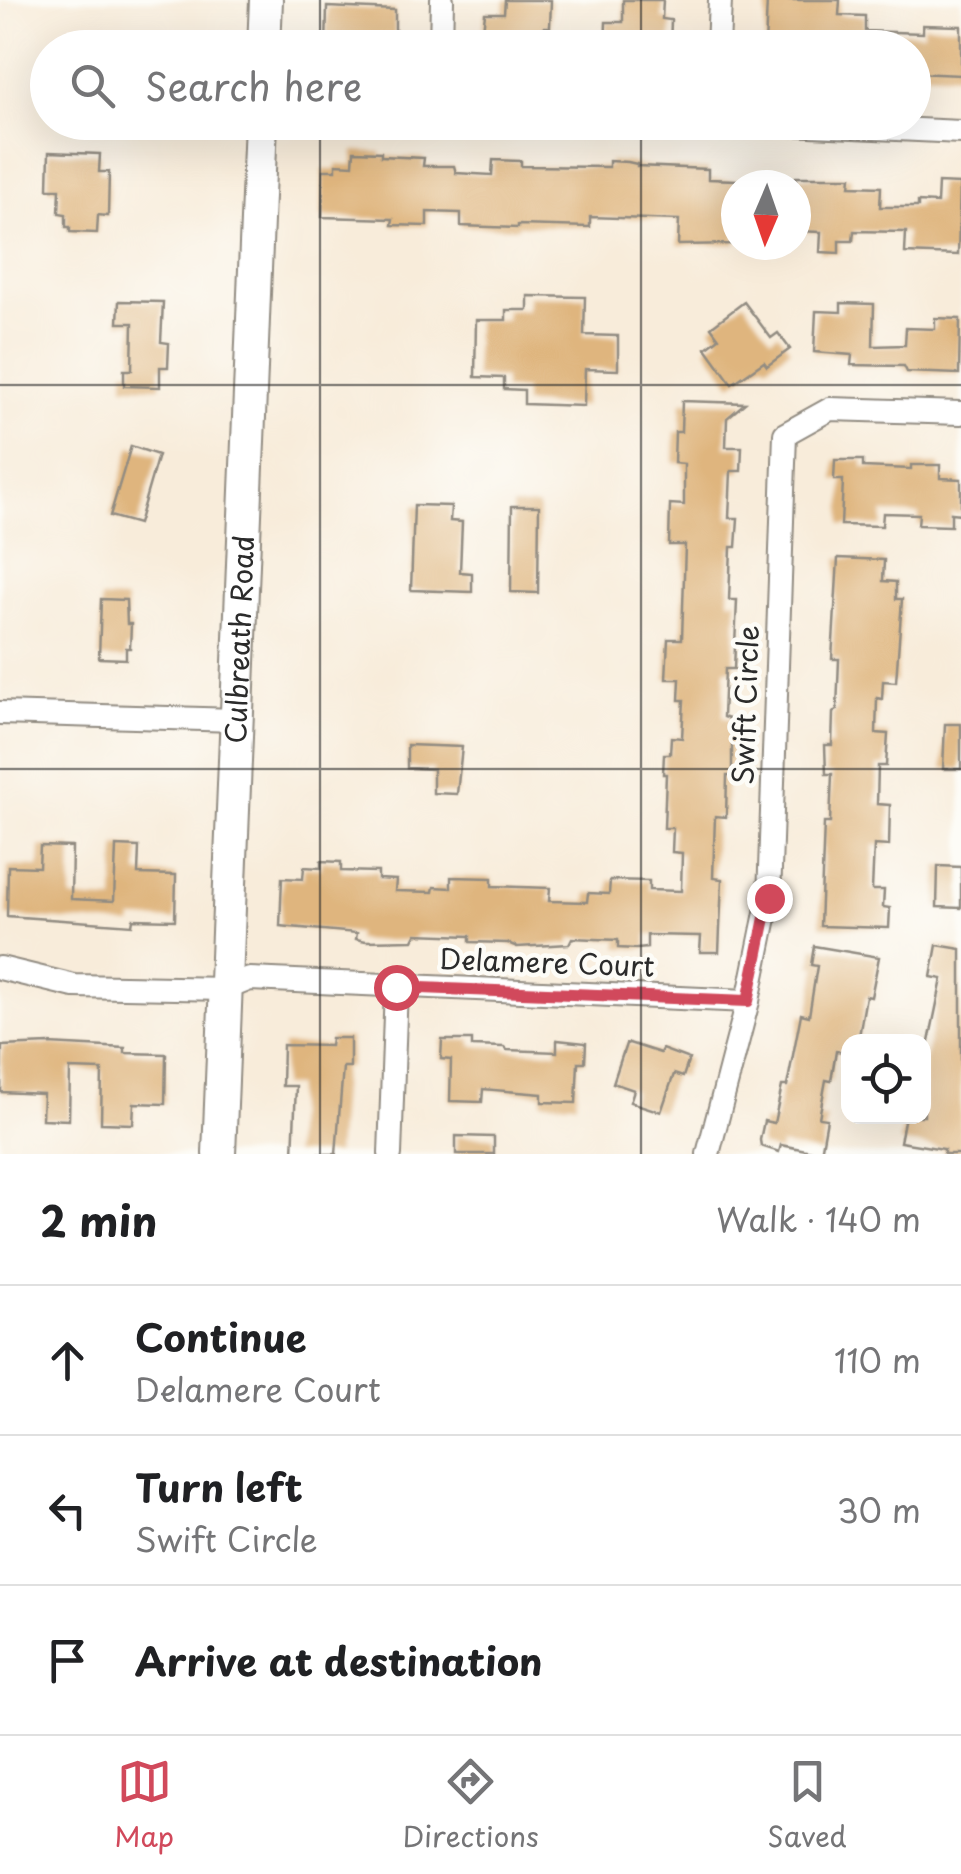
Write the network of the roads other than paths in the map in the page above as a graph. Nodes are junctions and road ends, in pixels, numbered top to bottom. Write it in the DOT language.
graph roads {
  1 [pos="266,0"];
  2 [pos="442,0"];
  3 [pos="720,0"];
  4 [pos="265,30"];
  5 [pos="441,30"];
  6 [pos="719,30"];
  7 [pos="931,131"];
  8 [pos="961,132"];
  9 [pos="260,140"];
  10 [pos="961,414"];
  11 [pos="0,713"];
  12 [pos="236,720"];
  13 [pos="0,968"];
  14 [pos="396,987"];
  15 [pos="225,989"];
  16 [pos="748,1001"];
  17 [pos="219,1154"];
  18 [pos="390,1154"];
  19 [pos="708,1154"];
  1 -- 4 [label="street"];
  2 -- 5 [label="street"];
  3 -- 6 [label="street"];
  7 -- 8 [label="street"];
  9 -- 12 [label="street, Culbreath Road"];
  10 -- 16 [label="street, Swift Circle"];
  11 -- 12 [label="street"];
  12 -- 15 [label="street, Culbreath Road"];
  13 -- 15 [label="street, Delamere Court"];
  14 -- 15 [label="street, Delamere Court"];
  14 -- 16 [label="street, Delamere Court"];
  14 -- 18 [label="street"];
  15 -- 17 [label="street, Culbreath Road"];
  16 -- 19 [label="street, Swift Circle"];
}
